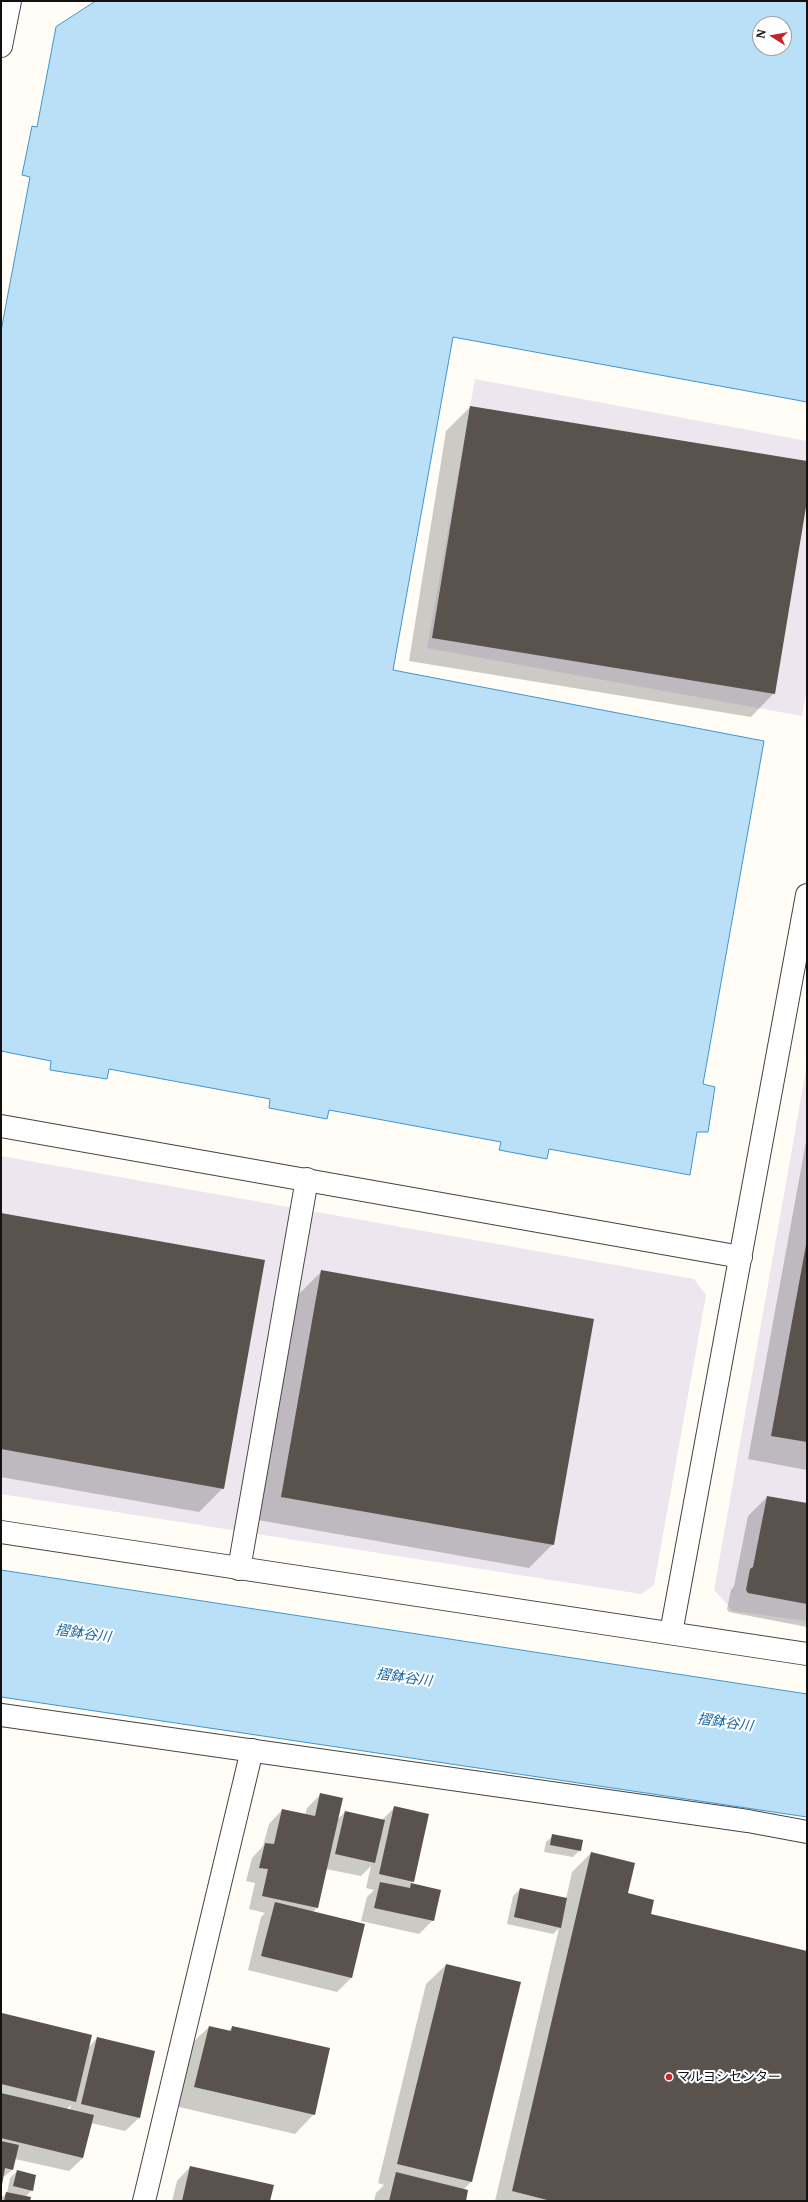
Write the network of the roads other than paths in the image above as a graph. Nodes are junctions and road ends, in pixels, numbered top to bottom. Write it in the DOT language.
graph roads {
  1 [pos="10,1"];
  2 [pos="1,46"];
  3 [pos="807,895"];
  4 [pos="1,1126"];
  5 [pos="307,1179"];
  6 [pos="741,1257"];
  7 [pos="1,1532"];
  8 [pos="239,1569"];
  9 [pos="671,1633"];
  10 [pos="807,1654"];
  11 [pos="1,1715"];
  12 [pos="252,1750"];
  13 [pos="807,1832"];
  14 [pos="144,2201"];
  1 -- 2 [label="street"];
  3 -- 6 [label="street"];
  4 -- 5 [label="street"];
  5 -- 6 [label="street"];
  5 -- 8 [label="street"];
  6 -- 9 [label="street"];
  7 -- 8 [label="street"];
  8 -- 9 [label="street"];
  9 -- 10 [label="street"];
  11 -- 12 [label="street"];
  12 -- 13 [label="street"];
  12 -- 14 [label="street"];
}
